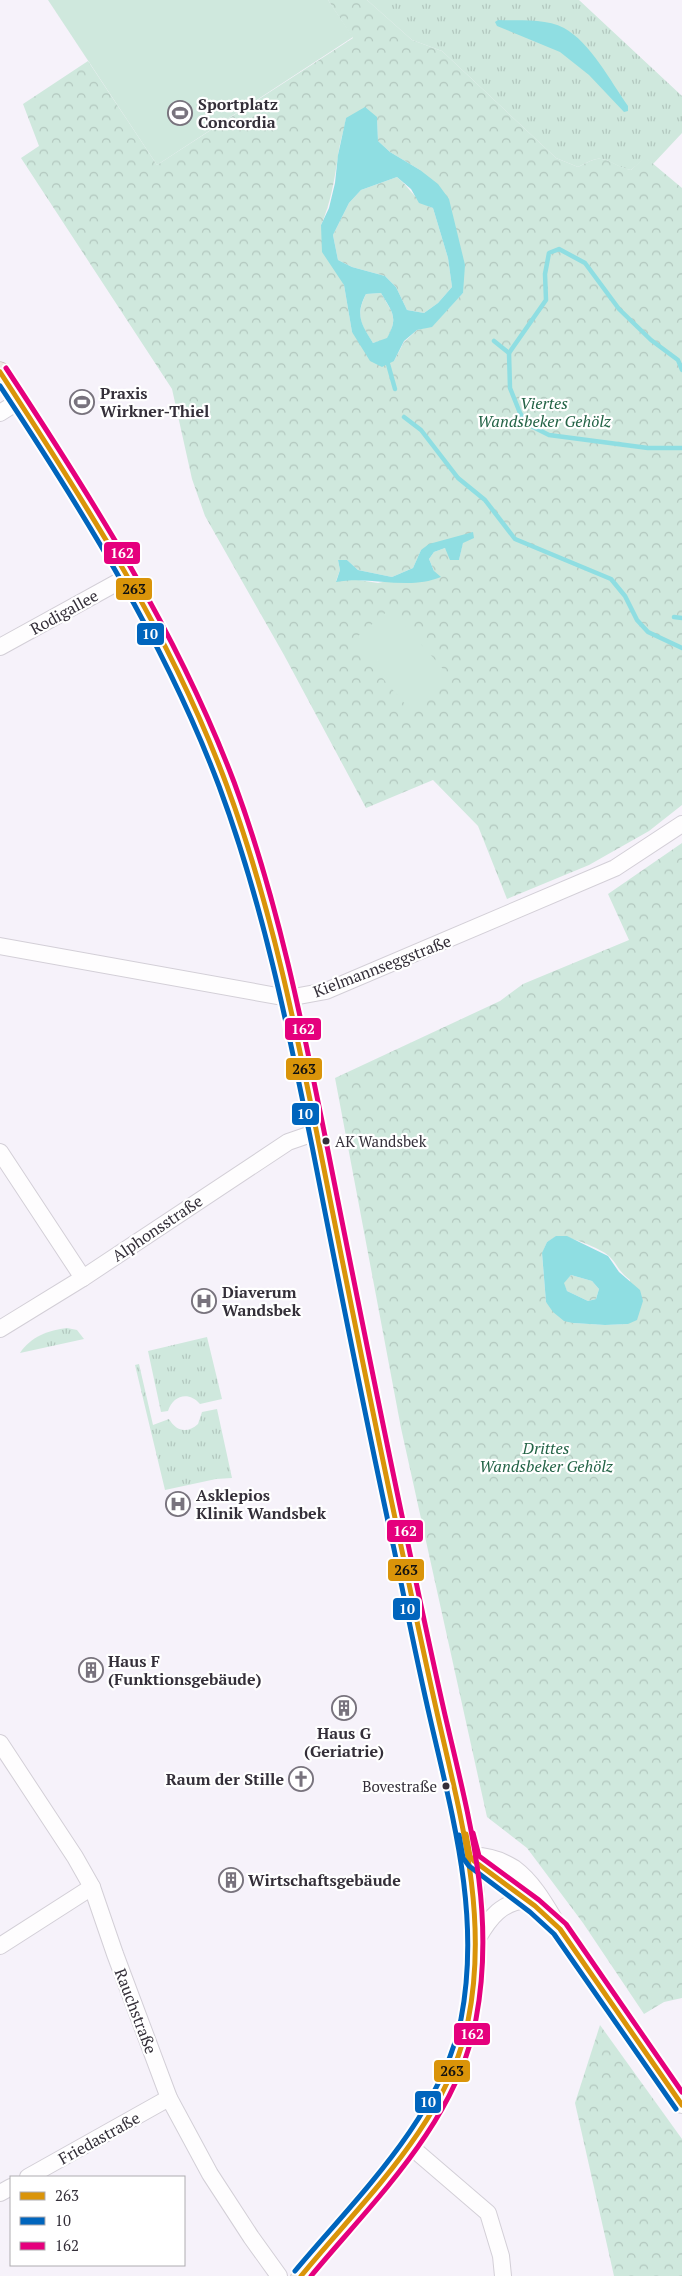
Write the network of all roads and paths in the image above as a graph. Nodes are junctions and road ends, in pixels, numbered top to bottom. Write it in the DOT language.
graph roads {
  1 [pos="0,372"];
  2 [pos="19,401"];
  3 [pos="0,414"];
  4 [pos="129,576"];
  5 [pos="0,647"];
  6 [pos="682,824"];
  7 [pos="0,946"];
  8 [pos="288,998"];
  9 [pos="317,1132"];
  10 [pos="0,1152"];
  11 [pos="83,1278"];
  12 [pos="0,1329"];
  13 [pos="0,1743"];
  14 [pos="470,1856"];
  15 [pos="92,1887"];
  16 [pos="527,1900"];
  17 [pos="560,1929"];
  18 [pos="478,1938"];
  19 [pos="0,1946"];
  20 [pos="169,2098"];
  21 [pos="682,2105"];
  22 [pos="410,2146"];
  23 [pos="30,2176"];
  24 [pos="279,2276"];
  25 [pos="301,2276"];
  26 [pos="503,2276"];
  1 -- 2 [label="main road"];
  2 -- 3 [label="street"];
  2 -- 4 [label="main road"];
  4 -- 5 [label="street, Rodigallee"];
  4 -- 8 [label="main road"];
  6 -- 8 [label="street, Kielmannseggstraße"];
  7 -- 8 [label="street, Kielmannseggstraße"];
  8 -- 9 [label="main road"];
  9 -- 11 [label="street, Alphonsstraße"];
  9 -- 14 [label="main road"];
  10 -- 11 [label="street"];
  11 -- 12 [label="street, Alphonsstraße"];
  13 -- 15 [label="street, Rauchstraße"];
  14 -- 16 [label="street"];
  14 -- 17 [label="street"];
  14 -- 18 [label="main road"];
  15 -- 19 [label="street"];
  15 -- 20 [label="street, Rauchstraße"];
  16 -- 17 [label="street"];
  16 -- 18 [label="street"];
  17 -- 21 [label="street"];
  18 -- 22 [label="main road"];
  20 -- 23 [label="street, Friedastraße"];
  20 -- 24 [label="street, Rauchstraße"];
  22 -- 25 [label="main road"];
  22 -- 26 [label="street"];
}
